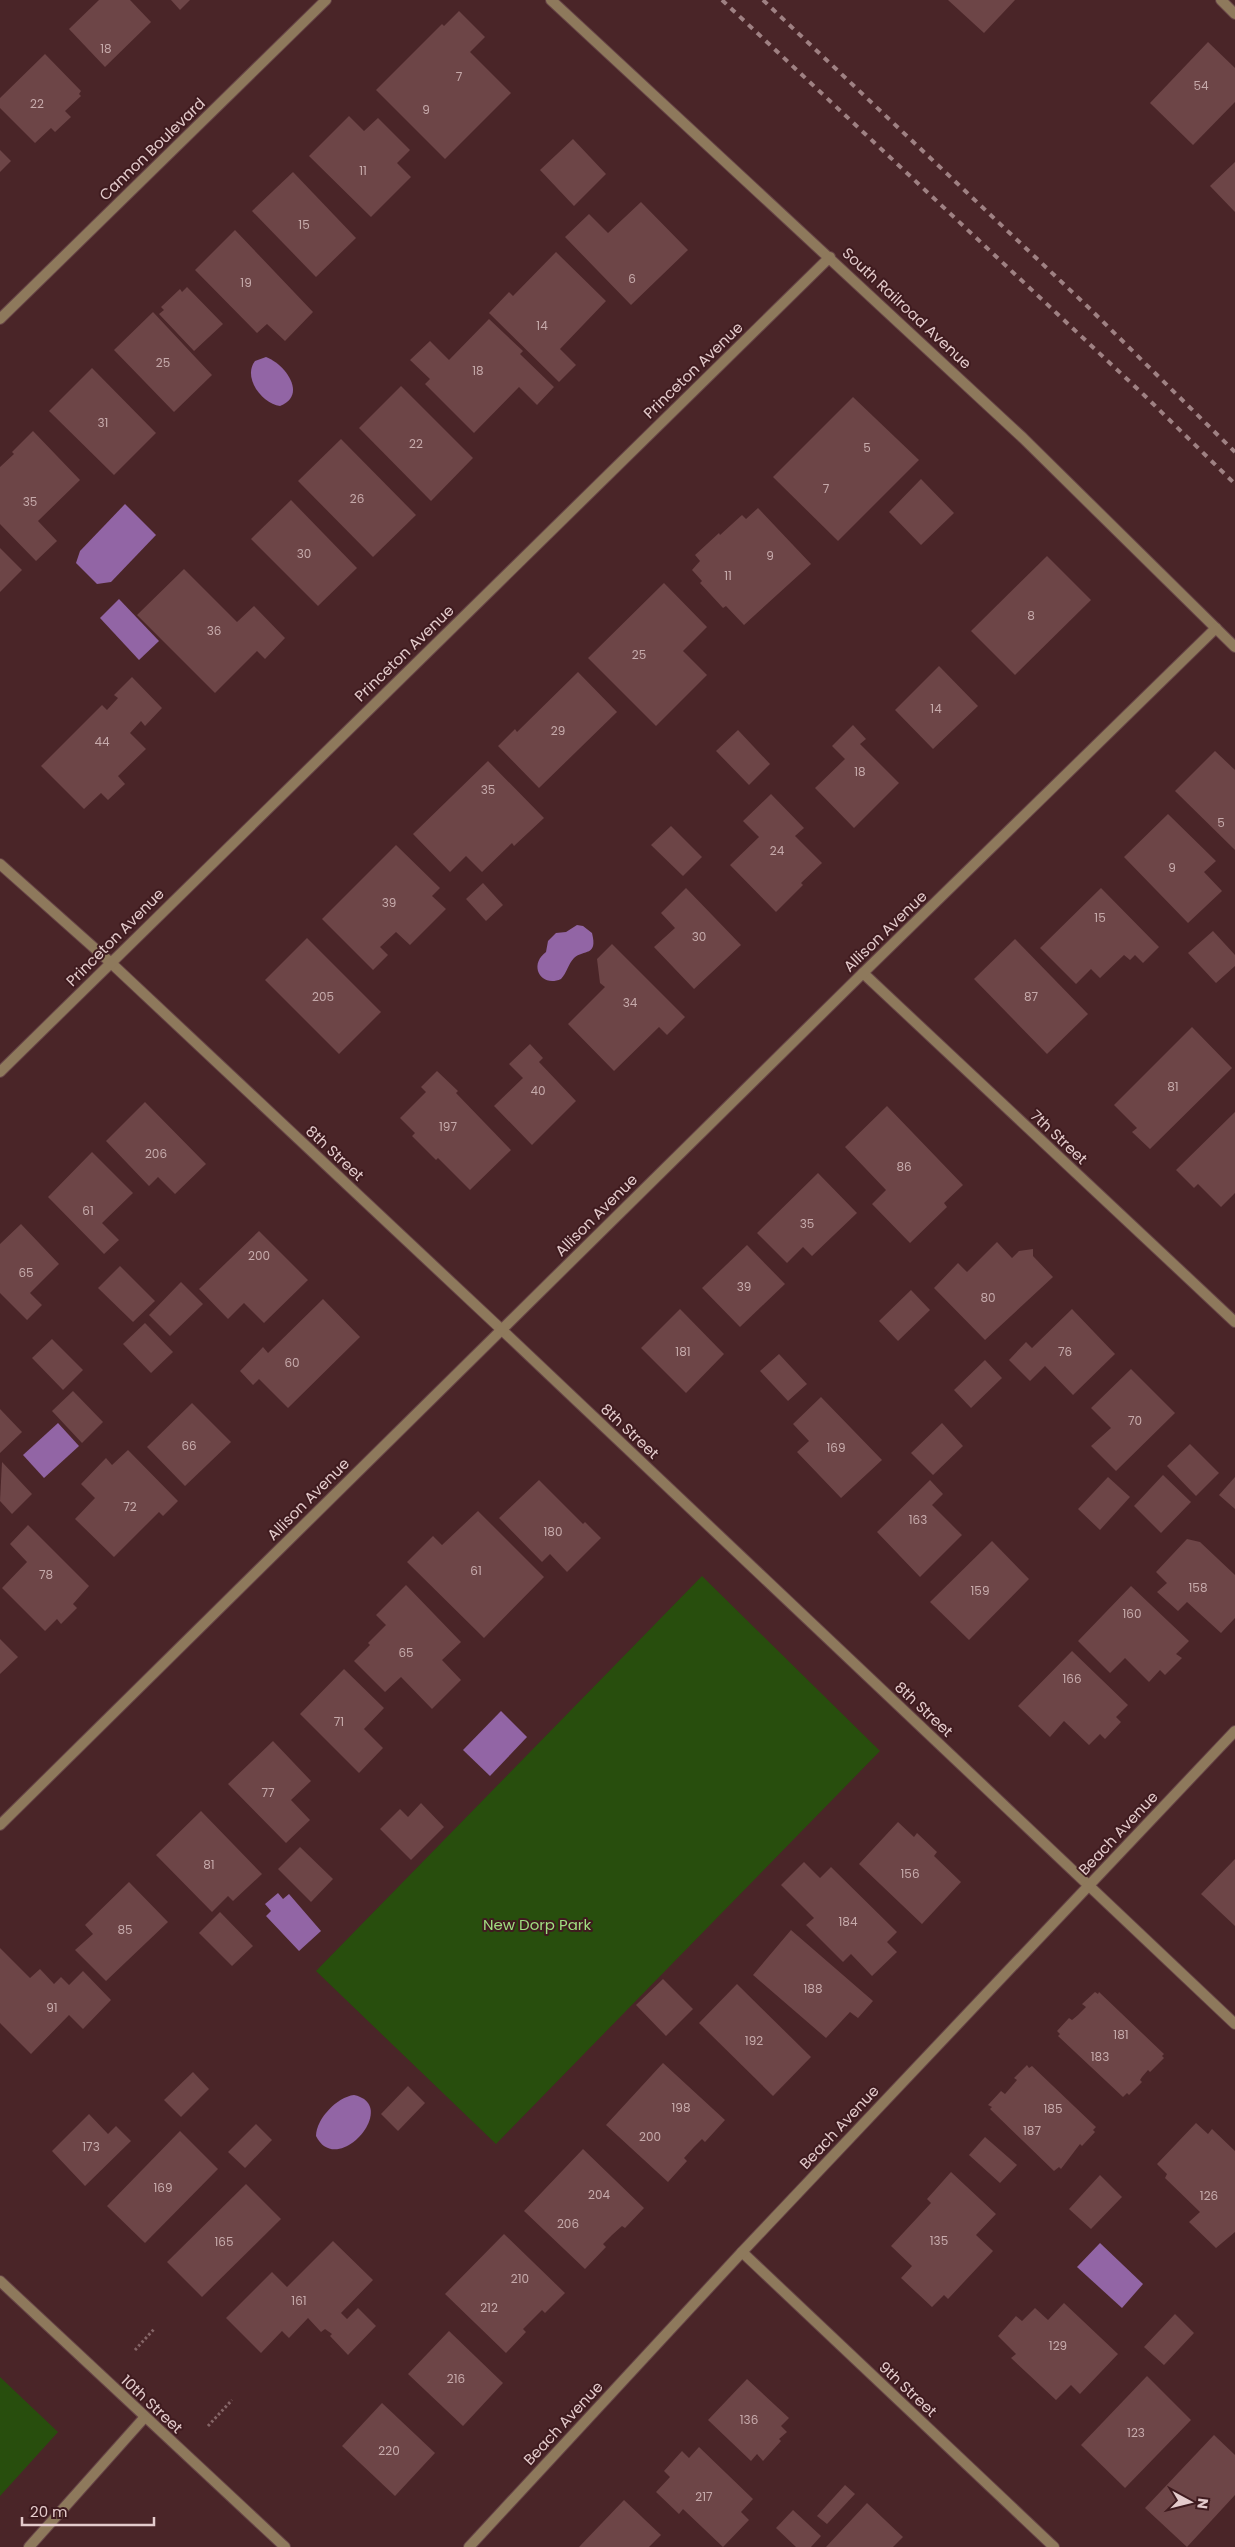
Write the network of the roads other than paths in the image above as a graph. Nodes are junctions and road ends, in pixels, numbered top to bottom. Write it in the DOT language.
graph roads {
  1 [pos="326,0"];
  2 [pos="551,0"];
  3 [pos="1221,0"];
  4 [pos="1235,14"];
  5 [pos="830,257"];
  6 [pos="0,318"];
  7 [pos="1216,628"];
  8 [pos="1235,647"];
  9 [pos="0,864"];
  10 [pos="110,962"];
  11 [pos="863,973"];
  12 [pos="0,1072"];
  13 [pos="1235,1322"];
  14 [pos="502,1330"];
  15 [pos="1235,1731"];
  16 [pos="0,1825"];
  17 [pos="1089,1885"];
  18 [pos="1235,2024"];
  19 [pos="742,2252"];
  20 [pos="0,2281"];
  21 [pos="144,2418"];
  22 [pos="29,2547"];
  23 [pos="285,2547"];
  24 [pos="469,2547"];
  25 [pos="1054,2547"];
  1 -- 6 [label="street, Cannon Boulevard"];
  2 -- 5 [label="street, South Railroad Avenue"];
  3 -- 4 [label="street"];
  5 -- 7 [label="street, South Railroad Avenue"];
  5 -- 10 [label="street, Princeton Avenue"];
  7 -- 8 [label="street, South Railroad Avenue"];
  7 -- 11 [label="street, Allison Avenue"];
  9 -- 10 [label="street, 8th Street"];
  10 -- 12 [label="street, Princeton Avenue"];
  10 -- 14 [label="street, 8th Street"];
  11 -- 13 [label="street, 7th Street"];
  11 -- 14 [label="street, Allison Avenue"];
  14 -- 16 [label="street, Allison Avenue"];
  14 -- 17 [label="street, 8th Street"];
  15 -- 17 [label="street, Beach Avenue"];
  17 -- 18 [label="street, 8th Street"];
  17 -- 19 [label="street, Beach Avenue"];
  19 -- 24 [label="street, Beach Avenue"];
  19 -- 25 [label="street, 9th Street"];
  20 -- 21 [label="street, 10th Street"];
  21 -- 22 [label="street"];
  21 -- 23 [label="street, 10th Street"];
}
